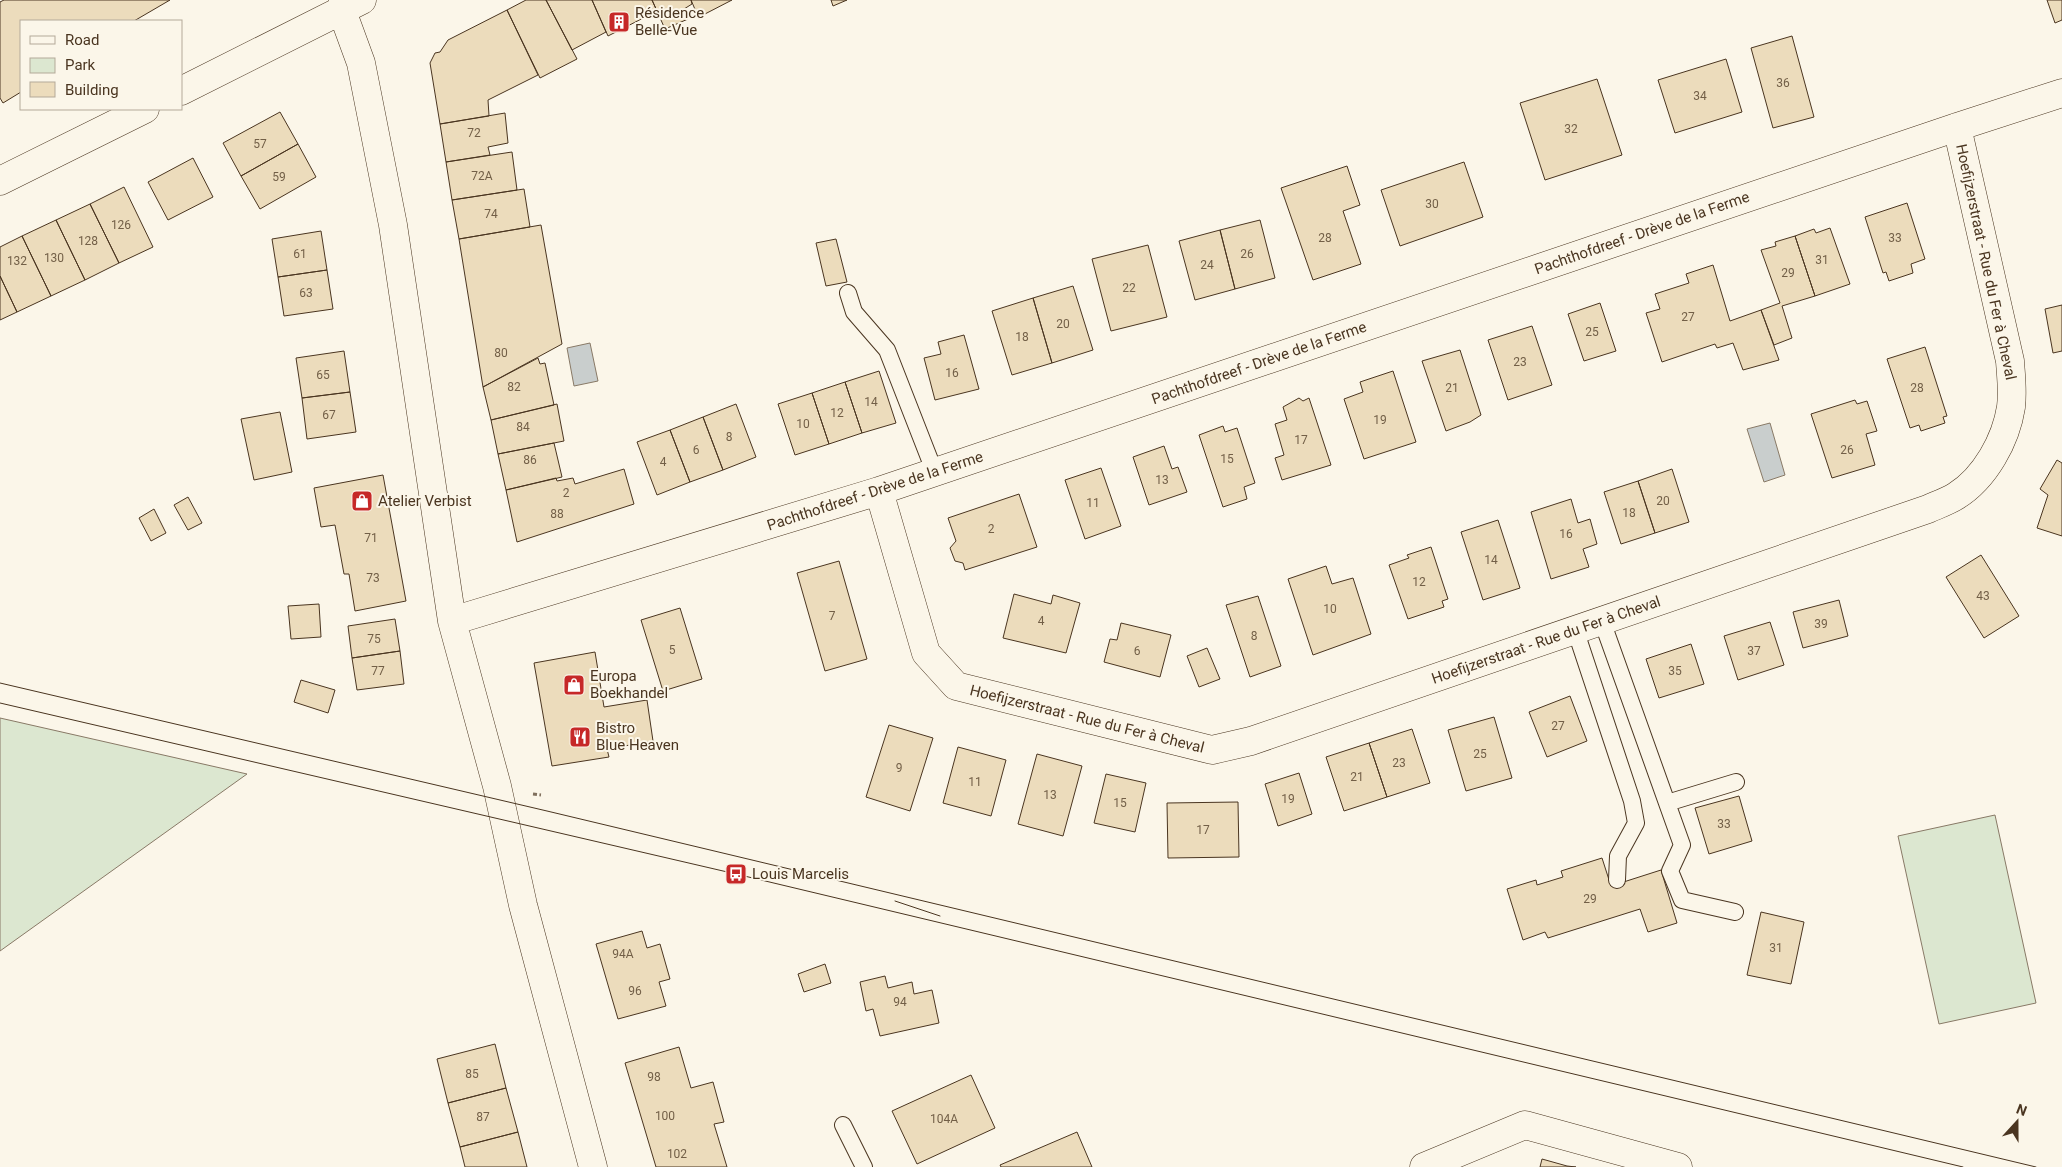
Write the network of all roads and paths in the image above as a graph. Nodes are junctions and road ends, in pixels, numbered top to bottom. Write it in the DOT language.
graph roads {
  1 [pos="349,4"];
  2 [pos="182,90"];
  3 [pos="2062,93"];
  4 [pos="143,110"];
  5 [pos="1957,126"];
  6 [pos="0,181"];
  7 [pos="848,294"];
  8 [pos="936,472"];
  9 [pos="879,491"];
  10 [pos="452,621"];
  11 [pos="1602,621"];
  12 [pos="1575,629"];
  13 [pos="1736,782"];
  14 [pos="1667,803"];
  15 [pos="1617,880"];
  16 [pos="1735,912"];
  17 [pos="843,1125"];
  18 [pos="862,1166"];
  19 [pos="593,1167"];
  20 [pos="1424,1167"];
  21 [pos="1678,1167"];
  1 -- 2 [label="street"];
  1 -- 10 [label="street"];
  3 -- 5 [label="street, Pachthofdreef - Drève de la Ferme"];
  4 -- 6 [label="street"];
  5 -- 8 [label="street, Pachthofdreef - Drève de la Ferme"];
  5 -- 11 [label="street, Hoefijzerstraat - Rue du Fer à Cheval"];
  7 -- 8 [label="lane"];
  8 -- 9 [label="street, Pachthofdreef - Drève de la Ferme"];
  9 -- 10 [label="street, Pachthofdreef - Drève de la Ferme"];
  9 -- 12 [label="street, Hoefijzerstraat - Rue du Fer à Cheval"];
  10 -- 19 [label="street"];
  11 -- 12 [label="street, Hoefijzerstraat - Rue du Fer à Cheval"];
  11 -- 14 [label="lane"];
  12 -- 15 [label="lane"];
  13 -- 14 [label="lane"];
  14 -- 16 [label="lane"];
  17 -- 18 [label="lane"];
  20 -- 21 [label="street"];
}
